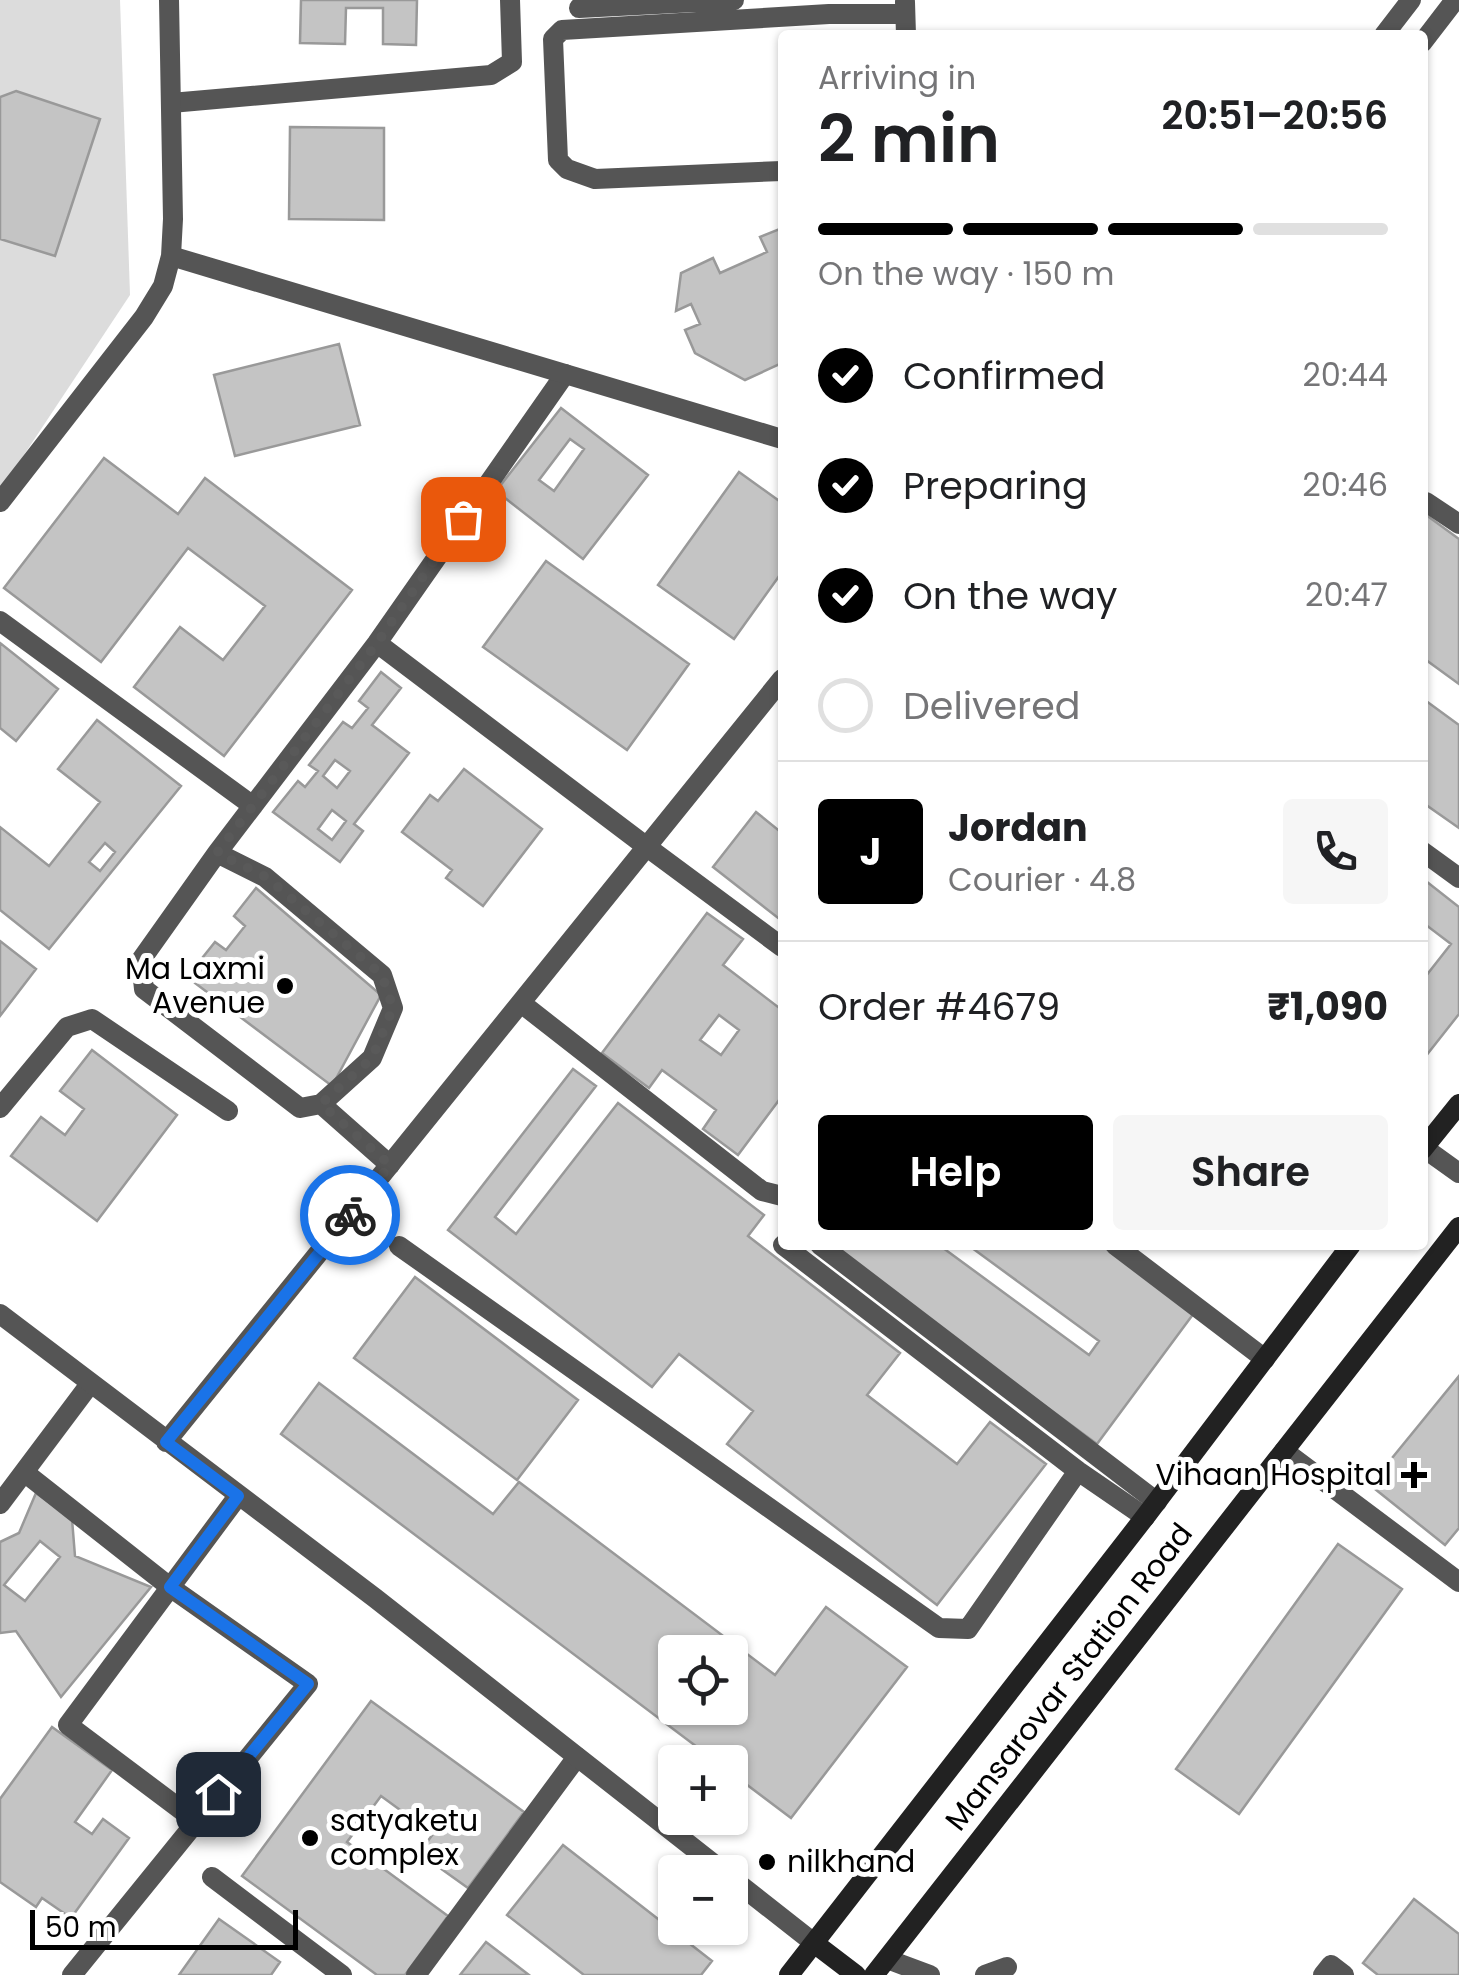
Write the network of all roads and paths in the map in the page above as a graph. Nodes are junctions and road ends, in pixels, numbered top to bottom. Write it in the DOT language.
graph roads {
  1 [pos="169,0"];
  2 [pos="510,0"];
  3 [pos="734,0"];
  4 [pos="1411,0"];
  5 [pos="1455,0"];
  6 [pos="580,8"];
  7 [pos="905,16"];
  8 [pos="1388,30"];
  9 [pos="1428,35"];
  10 [pos="171,103"];
  11 [pos="778,171"];
  12 [pos="171,256"];
  13 [pos="565,374"];
  14 [pos="778,438"];
  15 [pos="0,502"];
  16 [pos="1428,503"];
  17 [pos="1459,524"];
  18 [pos="0,621"];
  19 [pos="377,643"];
  20 [pos="778,684"];
  21 [pos="253,806"];
  22 [pos="646,847"];
  23 [pos="217,853"];
  24 [pos="1428,855"];
  25 [pos="1459,878"];
  26 [pos="778,944"];
  27 [pos="521,1003"];
  28 [pos="321,1104"];
  29 [pos="1459,1104"];
  30 [pos="0,1108"];
  31 [pos="228,1111"];
  32 [pos="1428,1142"];
  33 [pos="1428,1151"];
  34 [pos="390,1165"];
  35 [pos="1459,1173"];
  36 [pos="778,1195"];
  37 [pos="1459,1227"];
  38 [pos="399,1246"];
  39 [pos="791,1250"];
  40 [pos="826,1250"];
  41 [pos="1122,1250"];
  42 [pos="1346,1250"];
  43 [pos="0,1314"];
  44 [pos="1265,1359"];
  45 [pos="90,1384"];
  46 [pos="166,1442"];
  47 [pos="1284,1450"];
  48 [pos="1078,1471"];
  49 [pos="24,1472"];
  50 [pos="238,1496"];
  51 [pos="0,1504"];
  52 [pos="1151,1509"];
  53 [pos="1459,1582"];
  54 [pos="170,1587"];
  55 [pos="577,1757"];
  56 [pos="196,1821"];
  57 [pos="702,1855"];
  58 [pos="212,1877"];
  59 [pos="748,1891"];
  60 [pos="814,1943"];
  61 [pos="880,1967"];
  62 [pos="1006,1967"];
  63 [pos="72,1975"];
  64 [pos="342,1975"];
  65 [pos="416,1975"];
  66 [pos="789,1975"];
  67 [pos="856,1975"];
  68 [pos="930,1975"];
  69 [pos="985,1975"];
  70 [pos="1322,1975"];
  71 [pos="1344,1975"];
  1 -- 10 [label="street"];
  2 -- 10 [label="street"];
  3 -- 6 [label="street"];
  4 -- 8 [label="street"];
  5 -- 9 [label="street"];
  7 -- 11 [label="street"];
  10 -- 12 [label="street"];
  12 -- 13 [label="street"];
  12 -- 15 [label="street"];
  13 -- 14 [label="street"];
  13 -- 19 [label="street"];
  16 -- 17 [label="street"];
  18 -- 21 [label="street"];
  19 -- 21 [label="street"];
  19 -- 22 [label="street"];
  20 -- 22 [label="street"];
  21 -- 23 [label="street"];
  22 -- 26 [label="street"];
  22 -- 27 [label="street"];
  23 -- 28 [label="street"];
  23 -- 28 [label="street"];
  24 -- 25 [label="street"];
  27 -- 34 [label="street"];
  27 -- 36 [label="street"];
  28 -- 34 [label="street"];
  29 -- 32 [label="main road"];
  30 -- 31 [label="street"];
  33 -- 35 [label="street"];
  34 -- 46 [label="street"];
  37 -- 47 [label="main road, Mansarovar Station Road"];
  38 -- 48 [label="street"];
  39 -- 48 [label="street"];
  40 -- 52 [label="street"];
  41 -- 44 [label="street"];
  42 -- 44 [label="main road, Mansarovar Station Road"];
  43 -- 45 [label="street"];
  44 -- 52 [label="main road, Mansarovar Station Road"];
  45 -- 46 [label="street"];
  45 -- 49 [label="street"];
  46 -- 50 [label="street"];
  47 -- 53 [label="street"];
  47 -- 61 [label="main road, Mansarovar Station Road"];
  48 -- 52 [label="street"];
  49 -- 51 [label="street"];
  49 -- 54 [label="street"];
  50 -- 54 [label="street"];
  50 -- 55 [label="street"];
  52 -- 60 [label="main road, Mansarovar Station Road"];
  54 -- 56 [label="street"];
  54 -- 56 [label="street"];
  55 -- 57 [label="street"];
  55 -- 65 [label="street"];
  56 -- 63 [label="street"];
  58 -- 64 [label="street"];
  59 -- 60 [label="street"];
  60 -- 66 [label="main road, Mansarovar Station Road"];
  60 -- 67 [label="main road"];
  61 -- 68 [label="street"];
  62 -- 69 [label="street"];
  70 -- 71 [label="street"];
}
